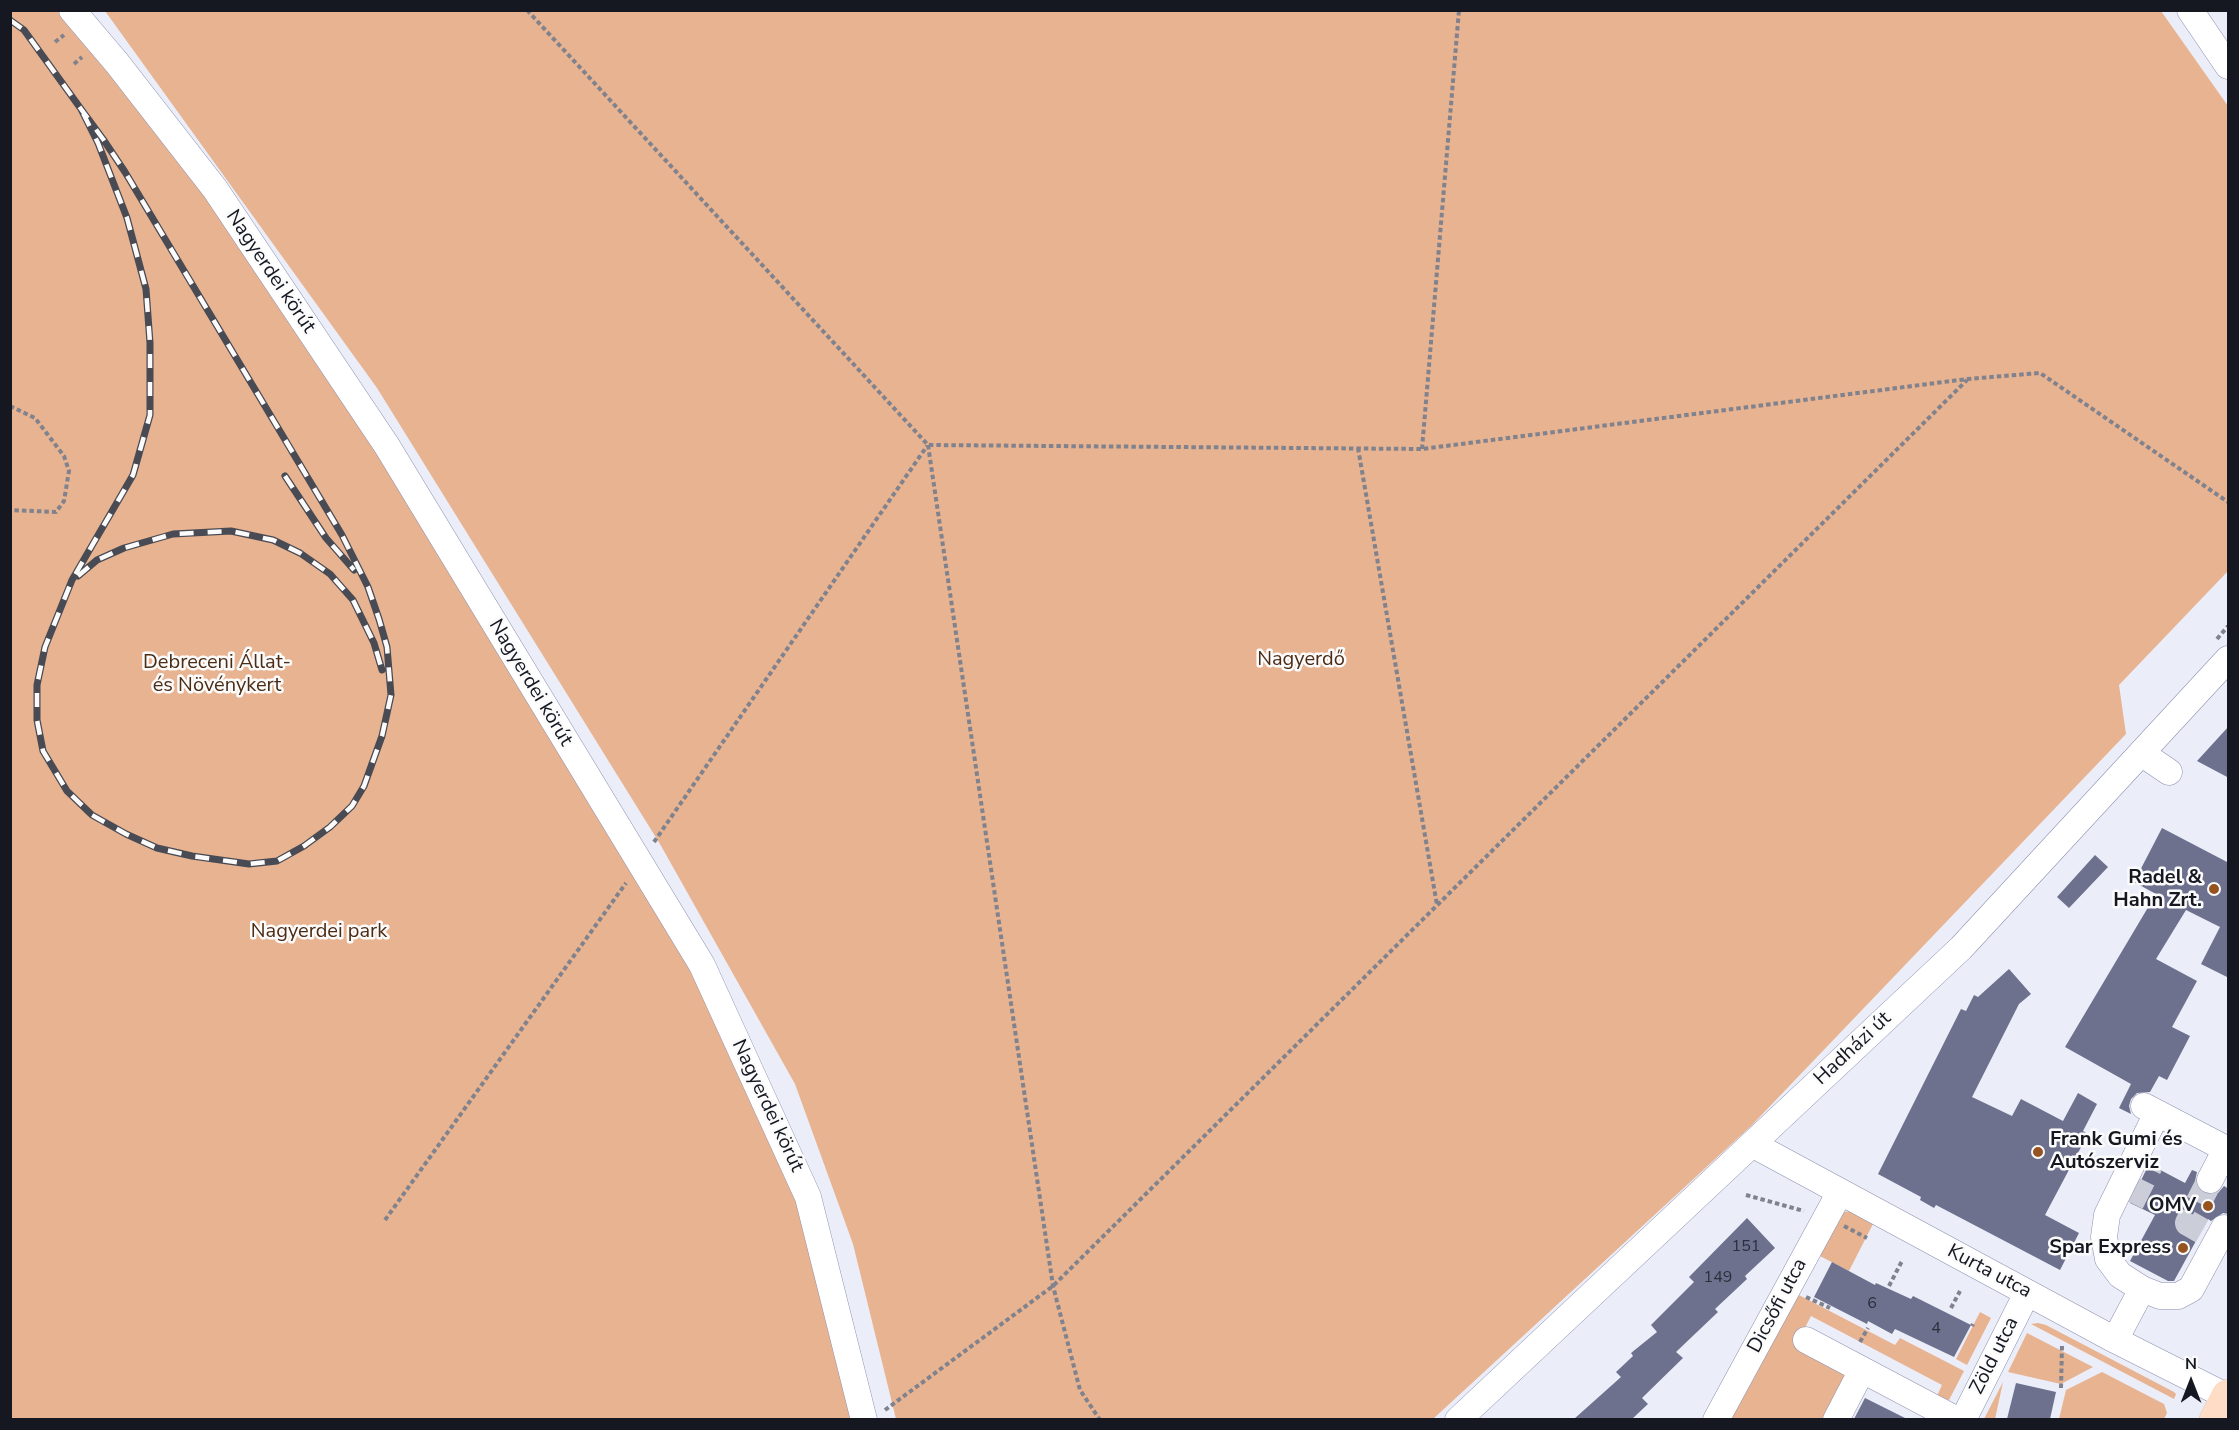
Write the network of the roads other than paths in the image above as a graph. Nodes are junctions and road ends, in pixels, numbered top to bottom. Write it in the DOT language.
graph roads {
  1 [pos="2190,10"];
  2 [pos="69,22"];
  3 [pos="2229,66"];
  4 [pos="2221,651"];
  5 [pos="2141,753"];
  6 [pos="2169,772"];
  7 [pos="2158,1113"];
  8 [pos="1752,1144"];
  9 [pos="2227,1149"];
  10 [pos="2150,1165"];
  11 [pos="2210,1180"];
  12 [pos="1840,1192"];
  13 [pos="2131,1203"];
  14 [pos="2214,1233"];
  15 [pos="2106,1251"];
  16 [pos="2142,1289"];
  17 [pos="2027,1293"];
  18 [pos="1806,1340"];
  19 [pos="2115,1340"];
  20 [pos="1862,1370"];
  21 [pos="2228,1396"];
  22 [pos="872,1416"];
  23 [pos="1458,1419"];
  24 [pos="1716,1419"];
  25 [pos="1836,1419"];
  26 [pos="1958,1419"];
  27 [pos="1963,1419"];
  28 [pos="2216,1419"];
  1 -- 3 [label="street"];
  2 -- 22 [label="street, Nagyerdei körút"];
  4 -- 5 [label="street, Hadházi út"];
  5 -- 6 [label="street"];
  5 -- 8 [label="street, Hadházi út"];
  7 -- 9 [label="street"];
  7 -- 10 [label="street"];
  7 -- 15 [label="street"];
  8 -- 12 [label="street, Kurta utca"];
  8 -- 23 [label="street, Hadházi út"];
  9 -- 11 [label="street"];
  12 -- 17 [label="street, Kurta utca"];
  12 -- 24 [label="street, Dicsőfi utca"];
  13 -- 15 [label="street"];
  14 -- 16 [label="street"];
  15 -- 16 [label="street"];
  16 -- 19 [label="street"];
  17 -- 19 [label="street, Kurta utca"];
  17 -- 27 [label="street, Zöld utca"];
  18 -- 20 [label="street"];
  19 -- 21 [label="street, Kurta utca"];
  20 -- 25 [label="street"];
  20 -- 26 [label="street"];
  21 -- 28 [label="main road"];
}
